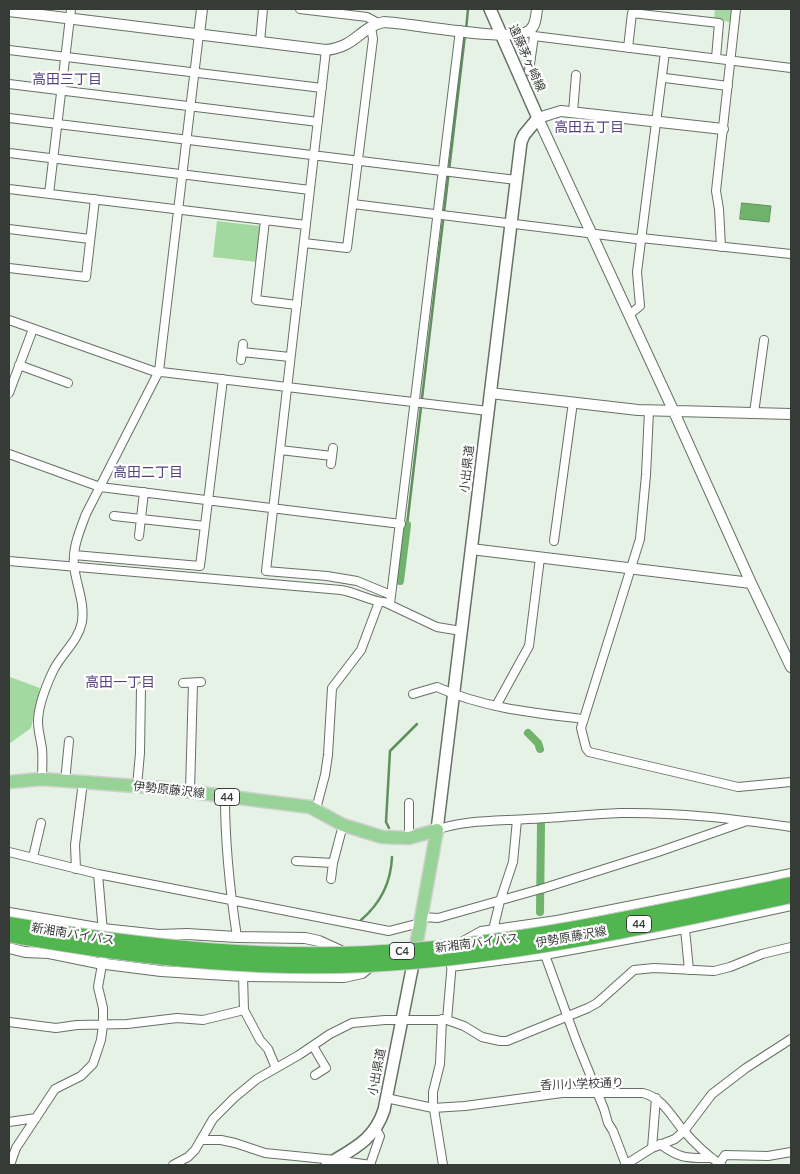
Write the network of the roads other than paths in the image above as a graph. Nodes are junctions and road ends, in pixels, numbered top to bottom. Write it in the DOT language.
graph roads {
  1 [pos="202,9"];
  2 [pos="263,9"];
  3 [pos="300,9"];
  4 [pos="490,9"];
  5 [pos="537,9"];
  6 [pos="736,9"];
  7 [pos="9,11"];
  8 [pos="31,11"];
  9 [pos="334,11"];
  10 [pos="71,14"];
  11 [pos="374,25"];
  12 [pos="463,31"];
  13 [pos="199,34"];
  14 [pos="532,34"];
  15 [pos="501,35"];
  16 [pos="260,42"];
  17 [pos="628,48"];
  18 [pos="9,50"];
  19 [pos="326,50"];
  20 [pos="665,52"];
  21 [pos="66,56"];
  22 [pos="716,58"];
  23 [pos="730,60"];
  24 [pos="791,68"];
  25 [pos="529,71"];
  26 [pos="194,72"];
  27 [pos="576,75"];
  28 [pos="665,78"];
  29 [pos="9,84"];
  30 [pos="728,86"];
  31 [pos="322,88"];
  32 [pos="61,90"];
  33 [pos="190,106"];
  34 [pos="573,112"];
  35 [pos="9,118"];
  36 [pos="538,118"];
  37 [pos="318,122"];
  38 [pos="656,122"];
  39 [pos="57,124"];
  40 [pos="723,129"];
  41 [pos="186,140"];
  42 [pos="9,153"];
  43 [pos="314,156"];
  44 [pos="53,158"];
  45 [pos="358,161"];
  46 [pos="446,172"];
  47 [pos="182,174"];
  48 [pos="516,180"];
  49 [pos="9,189"];
  50 [pos="310,190"];
  51 [pos="49,194"];
  52 [pos="95,199"];
  53 [pos="353,204"];
  54 [pos="178,209"];
  55 [pos="441,216"];
  56 [pos="265,220"];
  57 [pos="306,224"];
  58 [pos="511,224"];
  59 [pos="9,229"];
  60 [pos="591,234"];
  61 [pos="641,238"];
  62 [pos="90,239"];
  63 [pos="304,243"];
  64 [pos="721,246"];
  65 [pos="791,254"];
  66 [pos="9,268"];
  67 [pos="297,305"];
  68 [pos="629,315"];
  69 [pos="9,320"];
  70 [pos="33,329"];
  71 [pos="764,340"];
  72 [pos="242,352"];
  73 [pos="290,358"];
  74 [pos="19,366"];
  75 [pos="159,371"];
  76 [pos="223,379"];
  77 [pos="68,383"];
  78 [pos="288,386"];
  79 [pos="9,393"];
  80 [pos="490,393"];
  81 [pos="418,402"];
  82 [pos="572,402"];
  83 [pos="649,410"];
  84 [pos="488,411"];
  85 [pos="674,412"];
  86 [pos="754,413"];
  87 [pos="791,414"];
  88 [pos="280,450"];
  89 [pos="9,454"];
  90 [pos="332,456"];
  91 [pos="100,487"];
  92 [pos="144,492"];
  93 [pos="208,501"];
  94 [pos="273,509"];
  95 [pos="114,516"];
  96 [pos="141,519"];
  97 [pos="400,524"];
  98 [pos="205,526"];
  99 [pos="139,536"];
  100 [pos="554,541"];
  101 [pos="471,549"];
  102 [pos="74,555"];
  103 [pos="540,558"];
  104 [pos="9,561"];
  105 [pos="74,566"];
  106 [pos="630,568"];
  107 [pos="751,582"];
  108 [pos="392,595"];
  109 [pos="379,602"];
  110 [pos="390,604"];
  111 [pos="462,631"];
  112 [pos="791,667"];
  113 [pos="183,683"];
  114 [pos="141,687"];
  115 [pos="414,694"];
  116 [pos="454,695"];
  117 [pos="496,706"];
  118 [pos="584,719"];
  119 [pos="69,741"];
  120 [pos="42,779"];
  121 [pos="65,780"];
  122 [pos="9,782"];
  123 [pos="83,782"];
  124 [pos="791,782"];
  125 [pos="137,786"];
  126 [pos="190,791"];
  127 [pos="225,797"];
  128 [pos="409,803"];
  129 [pos="316,809"];
  130 [pos="517,820"];
  131 [pos="748,821"];
  132 [pos="42,823"];
  133 [pos="343,825"];
  134 [pos="791,827"];
  135 [pos="437,830"];
  136 [pos="409,838"];
  137 [pos="9,852"];
  138 [pos="33,857"];
  139 [pos="296,861"];
  140 [pos="333,863"];
  141 [pos="76,869"];
  142 [pos="791,873"];
  143 [pos="98,874"];
  144 [pos="768,878"];
  145 [pos="331,879"];
  146 [pos="791,885"];
  147 [pos="776,890"];
  148 [pos="791,895"];
  149 [pos="232,900"];
  150 [pos="500,901"];
  151 [pos="791,906"];
  152 [pos="9,913"];
  153 [pos="421,920"];
  154 [pos="9,924"];
  155 [pos="103,929"];
  156 [pos="685,929"];
  157 [pos="494,930"];
  158 [pos="9,935"];
  159 [pos="237,938"];
  160 [pos="579,942"];
  161 [pos="791,947"];
  162 [pos="9,948"];
  163 [pos="545,955"];
  164 [pos="414,956"];
  165 [pos="455,957"];
  166 [pos="102,963"];
  167 [pos="689,970"];
  168 [pos="243,976"];
  169 [pos="244,1010"];
  170 [pos="568,1016"];
  171 [pos="444,1019"];
  172 [pos="401,1020"];
  173 [pos="9,1022"];
  174 [pos="103,1025"];
  175 [pos="791,1039"];
  176 [pos="313,1046"];
  177 [pos="276,1068"];
  178 [pos="316,1075"];
  179 [pos="598,1092"];
  180 [pos="386,1098"];
  181 [pos="656,1098"];
  182 [pos="433,1108"];
  183 [pos="36,1118"];
  184 [pos="9,1122"];
  185 [pos="376,1129"];
  186 [pos="684,1131"];
  187 [pos="202,1140"];
  188 [pos="656,1146"];
  189 [pos="791,1152"];
  190 [pos="712,1158"];
  191 [pos="331,1163"];
  192 [pos="10,1165"];
  193 [pos="173,1165"];
  194 [pos="371,1165"];
  195 [pos="443,1165"];
  196 [pos="626,1165"];
  197 [pos="720,1165"];
  1 -- 13 [label="street"];
  2 -- 16 [label="street"];
  3 -- 9 [label="street"];
  4 -- 15 [label="main road, 遠藤茅ヶ崎線"];
  5 -- 14 [label="street"];
  6 -- 23 [label="street"];
  7 -- 8 [label="street"];
  8 -- 10 [label="street"];
  9 -- 11 [label="street"];
  10 -- 13 [label="street"];
  10 -- 21 [label="street"];
  11 -- 12 [label="street"];
  11 -- 19 [label="street"];
  11 -- 45 [label="street"];
  12 -- 15 [label="street"];
  12 -- 46 [label="street"];
  13 -- 16 [label="street"];
  13 -- 26 [label="street"];
  14 -- 15 [label="street"];
  14 -- 17 [label="street"];
  14 -- 25 [label="street"];
  15 -- 36 [label="main road, 遠藤茅ヶ崎線"];
  16 -- 19 [label="street"];
  17 -- 20 [label="street"];
  17 -- 22 [label="street"];
  18 -- 21 [label="street"];
  19 -- 31 [label="street"];
  20 -- 22 [label="street"];
  20 -- 38 [label="street"];
  21 -- 26 [label="street"];
  21 -- 32 [label="street"];
  22 -- 23 [label="street"];
  23 -- 24 [label="street"];
  23 -- 30 [label="street"];
  26 -- 31 [label="street"];
  26 -- 33 [label="street"];
  27 -- 34 [label="street"];
  28 -- 30 [label="street"];
  29 -- 32 [label="street"];
  30 -- 40 [label="street"];
  31 -- 37 [label="street"];
  32 -- 33 [label="street"];
  32 -- 39 [label="street"];
  33 -- 37 [label="street"];
  33 -- 41 [label="street"];
  34 -- 36 [label="street"];
  34 -- 38 [label="street"];
  35 -- 39 [label="street"];
  36 -- 48 [label="main road, 小出県道"];
  36 -- 60 [label="street"];
  37 -- 43 [label="street"];
  38 -- 40 [label="street"];
  38 -- 61 [label="street"];
  39 -- 41 [label="street"];
  39 -- 44 [label="street"];
  40 -- 64 [label="street"];
  41 -- 43 [label="street"];
  41 -- 47 [label="street"];
  42 -- 44 [label="street"];
  43 -- 45 [label="street"];
  43 -- 50 [label="street"];
  44 -- 47 [label="street"];
  44 -- 51 [label="street"];
  45 -- 46 [label="street"];
  45 -- 53 [label="street"];
  46 -- 48 [label="street"];
  46 -- 55 [label="street"];
  47 -- 50 [label="street"];
  47 -- 54 [label="street"];
  48 -- 58 [label="main road, 小出県道"];
  49 -- 51 [label="street"];
  50 -- 57 [label="street"];
  51 -- 52 [label="street"];
  52 -- 54 [label="street"];
  52 -- 62 [label="street"];
  53 -- 55 [label="street"];
  53 -- 63 [label="street"];
  54 -- 56 [label="street"];
  54 -- 75 [label="street"];
  55 -- 58 [label="street"];
  55 -- 81 [label="street"];
  56 -- 57 [label="street"];
  56 -- 67 [label="street"];
  57 -- 63 [label="street"];
  58 -- 60 [label="street"];
  58 -- 80 [label="main road, 小出県道"];
  59 -- 62 [label="street"];
  60 -- 61 [label="street"];
  60 -- 68 [label="street"];
  61 -- 64 [label="street"];
  61 -- 68 [label="street"];
  62 -- 66 [label="street"];
  63 -- 67 [label="street"];
  64 -- 65 [label="street"];
  67 -- 73 [label="street"];
  68 -- 85 [label="street"];
  69 -- 70 [label="street"];
  70 -- 74 [label="street"];
  70 -- 75 [label="street"];
  71 -- 86 [label="street"];
  72 -- 73 [label="street"];
  73 -- 78 [label="street"];
  74 -- 77 [label="street"];
  74 -- 79 [label="street"];
  75 -- 76 [label="street"];
  75 -- 91 [label="street"];
  76 -- 78 [label="street"];
  76 -- 93 [label="street"];
  78 -- 81 [label="street"];
  78 -- 88 [label="street"];
  80 -- 82 [label="street"];
  80 -- 84 [label="main road, 小出県道"];
  81 -- 84 [label="street"];
  81 -- 97 [label="street"];
  82 -- 83 [label="street"];
  82 -- 100 [label="street"];
  83 -- 85 [label="street"];
  83 -- 106 [label="street"];
  84 -- 101 [label="main road, 小出県道"];
  85 -- 86 [label="street"];
  85 -- 107 [label="street"];
  86 -- 87 [label="street"];
  88 -- 90 [label="street"];
  88 -- 94 [label="street"];
  89 -- 91 [label="street"];
  91 -- 92 [label="street"];
  91 -- 102 [label="street"];
  92 -- 93 [label="street"];
  92 -- 96 [label="street"];
  93 -- 94 [label="street"];
  93 -- 98 [label="street"];
  94 -- 97 [label="street"];
  94 -- 108 [label="street"];
  95 -- 96 [label="street"];
  96 -- 98 [label="street"];
  96 -- 99 [label="street"];
  97 -- 108 [label="street"];
  98 -- 102 [label="street"];
  101 -- 103 [label="street"];
  101 -- 111 [label="main road, 小出県道"];
  102 -- 105 [label="street"];
  103 -- 106 [label="street"];
  103 -- 117 [label="street"];
  104 -- 105 [label="street"];
  105 -- 109 [label="street"];
  105 -- 120 [label="street"];
  106 -- 107 [label="street"];
  106 -- 118 [label="street"];
  107 -- 112 [label="street"];
  108 -- 110 [label="street"];
  109 -- 110 [label="street"];
  109 -- 129 [label="street"];
  110 -- 111 [label="street"];
  111 -- 116 [label="main road, 小出県道"];
  113 -- 126 [label="street"];
  114 -- 125 [label="street"];
  115 -- 116 [label="street"];
  116 -- 117 [label="street"];
  116 -- 135 [label="main road, 小出県道"];
  117 -- 118 [label="street"];
  118 -- 124 [label="street"];
  119 -- 121 [label="street"];
  120 -- 121 [label="main road, 伊勢原藤沢線 / 44"];
  120 -- 122 [label="main road, 伊勢原藤沢線 / 44"];
  121 -- 123 [label="main road, 伊勢原藤沢線 / 44"];
  123 -- 125 [label="main road, 伊勢原藤沢線 / 44"];
  123 -- 141 [label="street"];
  125 -- 126 [label="main road, 伊勢原藤沢線 / 44"];
  126 -- 127 [label="main road, 伊勢原藤沢線 / 44"];
  127 -- 129 [label="main road, 伊勢原藤沢線 / 44"];
  127 -- 149 [label="street"];
  128 -- 136 [label="street"];
  129 -- 133 [label="main road, 伊勢原藤沢線 / 44"];
  130 -- 131 [label="street"];
  130 -- 135 [label="street"];
  130 -- 150 [label="street"];
  131 -- 134 [label="street"];
  131 -- 150 [label="street"];
  132 -- 138 [label="street"];
  133 -- 136 [label="main road, 伊勢原藤沢線 / 44"];
  133 -- 140 [label="street"];
  135 -- 136 [label="main road, 伊勢原藤沢線 / 44"];
  135 -- 153 [label="main road"];
  137 -- 138 [label="street"];
  138 -- 141 [label="street"];
  139 -- 140 [label="street"];
  140 -- 145 [label="street"];
  141 -- 143 [label="street"];
  142 -- 144 [label="street"];
  143 -- 149 [label="street"];
  143 -- 155 [label="street"];
  144 -- 147 [label="street"];
  144 -- 157 [label="street"];
  146 -- 147 [label="main road, 伊勢原藤沢線 / 44"];
  146 -- 154 [label="highway, 新湘南バイパス / C4, bridge"];
  147 -- 165 [label="main road, 伊勢原藤沢線 / 44"];
  148 -- 158 [label="highway, 新湘南バイパス / C4, bridge"];
  148 -- 160 [label="main road, 伊勢原藤沢線 / 44"];
  149 -- 153 [label="street"];
  149 -- 159 [label="street"];
  150 -- 153 [label="street"];
  150 -- 157 [label="street"];
  151 -- 156 [label="street"];
  152 -- 155 [label="street"];
  153 -- 164 [label="main road"];
  155 -- 159 [label="street"];
  155 -- 166 [label="street"];
  156 -- 160 [label="street"];
  156 -- 167 [label="street"];
  157 -- 165 [label="street"];
  159 -- 164 [label="street"];
  160 -- 163 [label="street"];
  160 -- 165 [label="main road, 伊勢原藤沢線 / 44"];
  161 -- 167 [label="street"];
  162 -- 166 [label="street"];
  163 -- 165 [label="street"];
  163 -- 170 [label="street"];
  164 -- 165 [label="main road, 伊勢原藤沢線 / 44"];
  164 -- 168 [label="street"];
  164 -- 172 [label="main road, 小出県道"];
  165 -- 171 [label="street"];
  166 -- 168 [label="street"];
  166 -- 174 [label="street"];
  167 -- 170 [label="street"];
  168 -- 169 [label="street"];
  169 -- 174 [label="street"];
  169 -- 177 [label="street"];
  170 -- 171 [label="street"];
  170 -- 179 [label="street"];
  171 -- 172 [label="street"];
  171 -- 182 [label="street"];
  172 -- 176 [label="street"];
  172 -- 180 [label="main road, 小出県道"];
  173 -- 174 [label="street"];
  174 -- 183 [label="street"];
  175 -- 186 [label="street"];
  176 -- 177 [label="street"];
  176 -- 178 [label="street"];
  177 -- 187 [label="street"];
  179 -- 181 [label="street, 香川小学校通り"];
  179 -- 182 [label="street, 香川小学校通り"];
  179 -- 196 [label="street"];
  180 -- 182 [label="street, 香川小学校通り"];
  180 -- 185 [label="main road, 小出県道"];
  181 -- 186 [label="street"];
  181 -- 188 [label="street"];
  182 -- 195 [label="street"];
  183 -- 184 [label="street"];
  183 -- 192 [label="street"];
  185 -- 191 [label="main road, 小出県道"];
  185 -- 194 [label="street"];
  186 -- 188 [label="street"];
  186 -- 190 [label="street"];
  187 -- 191 [label="street"];
  187 -- 193 [label="street"];
  188 -- 190 [label="street"];
  188 -- 196 [label="street"];
  189 -- 197 [label="street"];
  190 -- 197 [label="street"];
  191 -- 194 [label="street"];
}
